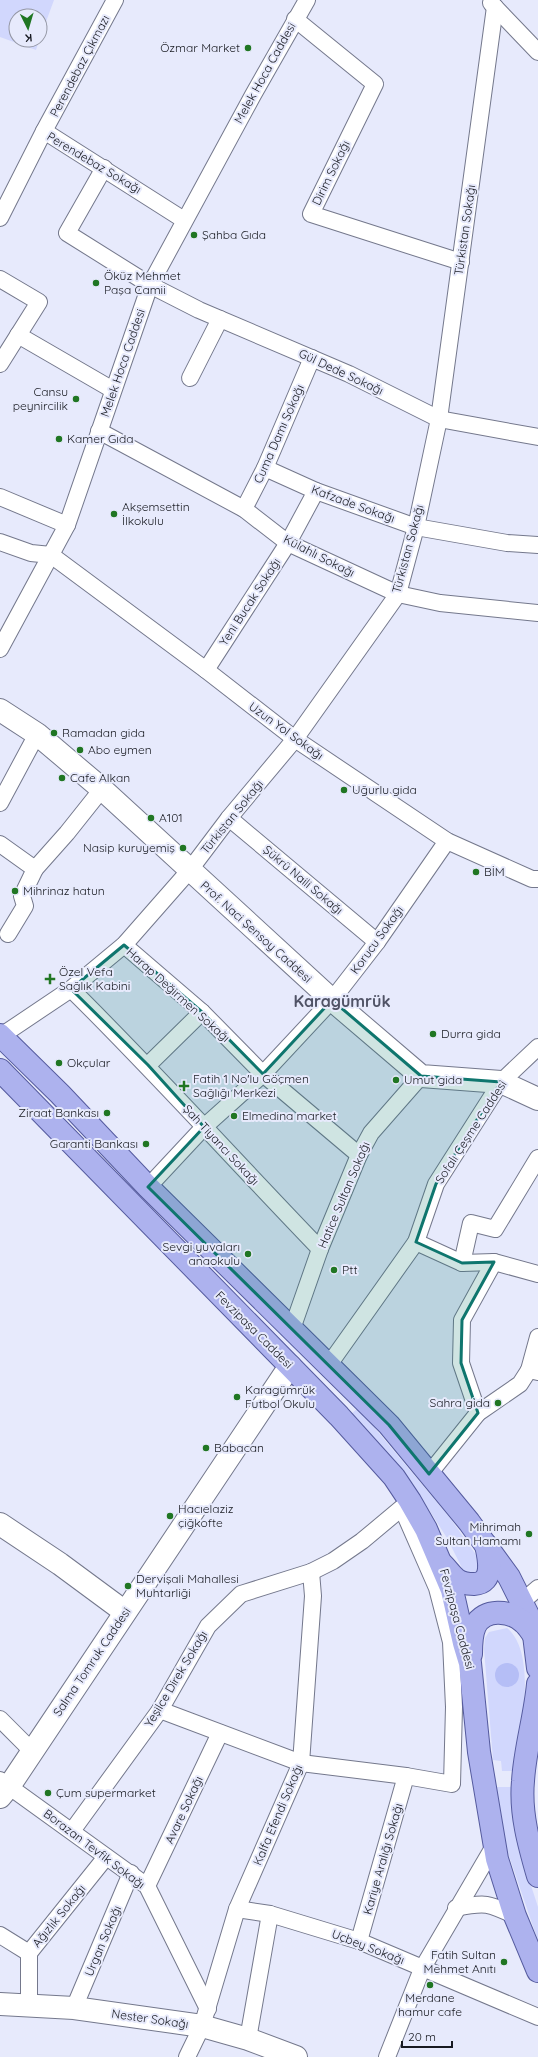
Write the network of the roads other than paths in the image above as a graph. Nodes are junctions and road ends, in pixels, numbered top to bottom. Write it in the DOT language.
graph roads {
  1 [pos="115,0"];
  2 [pos="307,0"];
  3 [pos="492,4"];
  4 [pos="295,18"];
  5 [pos="538,52"];
  6 [pos="44,131"];
  7 [pos="104,168"];
  8 [pos="0,218"];
  9 [pos="184,220"];
  10 [pos="461,262"];
  11 [pos="0,279"];
  12 [pos="150,284"];
  13 [pos="220,319"];
  14 [pos="18,335"];
  15 [pos="312,358"];
  16 [pos="0,364"];
  17 [pos="190,378"];
  18 [pos="113,390"];
  19 [pos="439,419"];
  20 [pos="99,431"];
  21 [pos="538,437"];
  22 [pos="266,468"];
  23 [pos="316,491"];
  24 [pos="0,497"];
  25 [pos="244,509"];
  26 [pos="67,525"];
  27 [pos="416,527"];
  28 [pos="0,542"];
  29 [pos="288,543"];
  30 [pos="538,545"];
  31 [pos="51,555"];
  32 [pos="398,594"];
  33 [pos="538,613"];
  34 [pos="2,640"];
  35 [pos="206,670"];
  36 [pos="0,710"];
  37 [pos="37,734"];
  38 [pos="295,739"];
  39 [pos="102,790"];
  40 [pos="0,803"];
  41 [pos="229,818"];
  42 [pos="447,842"];
  43 [pos="0,844"];
  44 [pos="35,869"];
  45 [pos="189,871"];
  46 [pos="538,879"];
  47 [pos="8,934"];
  48 [pos="377,942"];
  49 [pos="124,946"];
  50 [pos="72,989"];
  51 [pos="332,1000"];
  52 [pos="202,1012"];
  53 [pos="0,1036"];
  54 [pos="538,1047"];
  55 [pos="148,1065"];
  56 [pos="0,1070"];
  57 [pos="263,1074"];
  58 [pos="421,1076"];
  59 [pos="501,1082"];
  60 [pos="538,1099"];
  61 [pos="204,1127"];
  62 [pos="359,1154"];
  63 [pos="538,1158"];
  64 [pos="148,1187"];
  65 [pos="416,1242"];
  66 [pos="320,1249"];
  67 [pos="494,1262"];
  68 [pos="462,1263"];
  69 [pos="538,1274"];
  70 [pos="292,1329"];
  71 [pos="538,1336"];
  72 [pos="290,1366"];
  73 [pos="328,1366"];
  74 [pos="534,1371"];
  75 [pos="360,1397"];
  76 [pos="478,1413"];
  77 [pos="429,1474"];
  78 [pos="406,1504"];
  79 [pos="0,1524"];
  80 [pos="485,1542"];
  81 [pos="441,1562"];
  82 [pos="311,1572"];
  83 [pos="530,1594"];
  84 [pos="125,1612"];
  85 [pos="536,1635"];
  86 [pos="470,1663"];
  87 [pos="538,1668"];
  88 [pos="538,1684"];
  89 [pos="160,1710"];
  90 [pos="0,1719"];
  91 [pos="220,1733"];
  92 [pos="32,1751"];
  93 [pos="301,1763"];
  94 [pos="406,1776"];
  95 [pos="3,1787"];
  96 [pos="72,1831"];
  97 [pos="494,1846"];
  98 [pos="106,1857"];
  99 [pos="130,1873"];
  100 [pos="538,1876"];
  101 [pos="147,1886"];
  102 [pos="456,1908"];
  103 [pos="237,1909"];
  104 [pos="270,1914"];
  105 [pos="514,1916"];
  106 [pos="0,1935"];
  107 [pos="359,1941"];
  108 [pos="29,1953"];
  109 [pos="422,1969"];
  110 [pos="538,1971"];
  111 [pos="0,2004"];
  112 [pos="29,2005"];
  113 [pos="74,2008"];
  114 [pos="538,2017"];
  115 [pos="205,2018"];
  116 [pos="248,2039"];
  117 [pos="187,2057"];
  118 [pos="296,2057"];
  119 [pos="386,2057"];
  1 -- 6 [label="street, Perendebaz Çıkmazı"];
  2 -- 4 [label="street, Melek Hoca Caddesi"];
  3 -- 5 [label="street"];
  3 -- 10 [label="street, Türkistan Sokağı"];
  4 -- 9 [label="street, Melek Hoca Caddesi"];
  4 -- 10 [label="street, Dirim Sokağı"];
  6 -- 7 [label="street, Perendebaz Sokağı"];
  6 -- 8 [label="street, Perendebaz Sokağı"];
  7 -- 9 [label="street, Perendebaz Sokağı"];
  7 -- 12 [label="street, Gül Dede Sokağı"];
  9 -- 12 [label="street, Melek Hoca Caddesi"];
  10 -- 19 [label="street, Türkistan Sokağı"];
  11 -- 14 [label="street"];
  12 -- 13 [label="street, Gül Dede Sokağı"];
  12 -- 18 [label="street, Melek Hoca Caddesi"];
  13 -- 15 [label="street, Gül Dede Sokağı"];
  13 -- 17 [label="street"];
  14 -- 16 [label="street"];
  14 -- 18 [label="street"];
  15 -- 19 [label="street, Gül Dede Sokağı"];
  15 -- 22 [label="street, Cuma Damı Sokağı"];
  18 -- 20 [label="street, Melek Hoca Caddesi"];
  19 -- 21 [label="street, Gül Dede Sokağı"];
  19 -- 27 [label="street, Türkistan Sokağı"];
  20 -- 25 [label="street, Külahlı Sokağı"];
  20 -- 26 [label="street, Melek Hoca Caddesi"];
  22 -- 23 [label="street, Kafzade Sokağı"];
  22 -- 25 [label="street, Cuma Damı Sokağı"];
  23 -- 27 [label="street, Kafzade Sokağı"];
  23 -- 29 [label="street, Yeni Bucak Sokağı"];
  24 -- 26 [label="street"];
  25 -- 29 [label="street, Külahlı Sokağı"];
  26 -- 31 [label="street, Melek Hoca Caddesi"];
  27 -- 30 [label="street, Kafzade Sokağı"];
  27 -- 32 [label="street, Türkistan Sokağı"];
  28 -- 31 [label="street"];
  29 -- 32 [label="street, Külahlı Sokağı"];
  29 -- 35 [label="street, Yeni Bucak Sokağı"];
  31 -- 34 [label="street, Melek Hoca Caddesi"];
  31 -- 35 [label="street, Uzun Yol Sokağı"];
  32 -- 33 [label="street, Külahlı Sokağı"];
  32 -- 38 [label="street, Türkistan Sokağı"];
  35 -- 38 [label="street, Uzun Yol Sokağı"];
  36 -- 37 [label="street, Prof. Naci Şensoy Caddesi"];
  37 -- 39 [label="street, Prof. Naci Şensoy Caddesi"];
  37 -- 40 [label="street"];
  38 -- 41 [label="street, Türkistan Sokağı"];
  38 -- 42 [label="street, Uzun Yol Sokağı"];
  39 -- 44 [label="street"];
  39 -- 45 [label="street, Prof. Naci Şensoy Caddesi"];
  41 -- 45 [label="street, Türkistan Sokağı"];
  41 -- 48 [label="street, Şükrü Naili Sokağı"];
  42 -- 46 [label="street, Uzun Yol Sokağı"];
  42 -- 48 [label="street, Korucu Sokağı"];
  43 -- 44 [label="street"];
  44 -- 47 [label="street"];
  45 -- 49 [label="street, Türkistan Sokağı"];
  45 -- 51 [label="street, Prof. Naci Şensoy Caddesi"];
  48 -- 51 [label="street, Korucu Sokağı"];
  49 -- 50 [label="street, Türkistan Sokağı"];
  49 -- 52 [label="street, Harap Değirmen Sokağı"];
  50 -- 53 [label="street, Türkistan Sokağı"];
  50 -- 55 [label="street, Şah Tiyancı Sokağı"];
  51 -- 57 [label="street, Korucu Sokağı"];
  51 -- 58 [label="street, Prof. Naci Şensoy Caddesi"];
  52 -- 55 [label="street"];
  52 -- 57 [label="street, Harap Değirmen Sokağı"];
  53 -- 64 [label="main road"];
  54 -- 59 [label="street, Sofalı Çeşme Caddesi"];
  55 -- 61 [label="street, Şah Tiyancı Sokağı"];
  56 -- 72 [label="main road, Fevzipaşa Caddesi"];
  57 -- 61 [label="street, Korucu Sokağı"];
  57 -- 62 [label="street, Harap Değirmen Sokağı"];
  58 -- 59 [label="street"];
  58 -- 62 [label="street, Hatice Sultan Sokağı"];
  59 -- 60 [label="street"];
  59 -- 65 [label="street, Sofalı Çeşme Caddesi"];
  61 -- 64 [label="street, Korucu Sokağı"];
  61 -- 66 [label="street, Şah Tiyancı Sokağı"];
  62 -- 66 [label="street, Hatice Sultan Sokağı"];
  63 -- 68 [label="street"];
  64 -- 70 [label="main road"];
  65 -- 68 [label="street"];
  65 -- 73 [label="street, Sofalı Çeşme Caddesi"];
  66 -- 70 [label="street, Hatice Sultan Sokağı"];
  67 -- 68 [label="street"];
  67 -- 69 [label="street"];
  67 -- 76 [label="street"];
  70 -- 73 [label="main road"];
  71 -- 74 [label="street"];
  72 -- 75 [label="main road"];
  72 -- 78 [label="main road, Fevzipaşa Caddesi"];
  72 -- 84 [label="street, Salma Tomruk Caddesi"];
  73 -- 75 [label="main road"];
  74 -- 76 [label="street"];
  75 -- 77 [label="main road"];
  76 -- 77 [label="street"];
  77 -- 80 [label="main road"];
  78 -- 81 [label="main road, Fevzipaşa Caddesi"];
  78 -- 82 [label="street, Yeşilce Direk Sokağı"];
  78 -- 94 [label="street"];
  79 -- 84 [label="street"];
  80 -- 81 [label="main road"];
  80 -- 83 [label="main road"];
  81 -- 86 [label="main road, Fevzipaşa Caddesi"];
  82 -- 89 [label="street, Yeşilce Direk Sokağı"];
  82 -- 93 [label="street, Kalfa Efendi Sokağı"];
  83 -- 85 [label="main road"];
  84 -- 92 [label="street, Salma Tomruk Caddesi"];
  85 -- 86 [label="main road"];
  85 -- 87 [label="main road"];
  86 -- 97 [label="main road, Fevzipaşa Caddesi"];
  88 -- 100 [label="main road"];
  89 -- 91 [label="street"];
  89 -- 96 [label="street, Yeşilce Direk Sokağı"];
  90 -- 92 [label="street"];
  91 -- 93 [label="street"];
  91 -- 101 [label="street, Avare Sokağı"];
  92 -- 95 [label="street, Salma Tomruk Caddesi"];
  93 -- 94 [label="street"];
  93 -- 103 [label="street, Kalfa Efendi Sokağı"];
  94 -- 107 [label="street, Kariye Aralığı Sokağı"];
  95 -- 96 [label="street, Borazan Tevfik Sokağı"];
  96 -- 98 [label="street, Borazan Tevfik Sokağı"];
  97 -- 102 [label="street"];
  97 -- 105 [label="main road, Fevzipaşa Caddesi"];
  98 -- 99 [label="street, Borazan Tevfik Sokağı"];
  98 -- 108 [label="street, Ağızlık Sokağı"];
  99 -- 101 [label="street, Borazan Tevfik Sokağı"];
  99 -- 113 [label="street, Urgan Sokağı"];
  101 -- 115 [label="street, Borazan Tevfik Sokağı"];
  102 -- 105 [label="street"];
  102 -- 109 [label="street"];
  103 -- 104 [label="street, Uçbey Sokağı"];
  103 -- 115 [label="street, Kalfa Efendi Sokağı"];
  104 -- 107 [label="street, Uçbey Sokağı"];
  104 -- 116 [label="street"];
  105 -- 110 [label="main road, Fevzipaşa Caddesi"];
  106 -- 108 [label="street"];
  107 -- 109 [label="street, Uçbey Sokağı"];
  108 -- 112 [label="street, Ağızlık Sokağı"];
  109 -- 114 [label="street, Uçbey Sokağı"];
  109 -- 119 [label="street"];
  111 -- 112 [label="street, Nester Sokağı"];
  112 -- 113 [label="street, Nester Sokağı"];
  113 -- 115 [label="street, Nester Sokağı"];
  115 -- 116 [label="street, Nester Sokağı"];
  115 -- 117 [label="street, Kalfa Efendi Sokağı"];
  116 -- 118 [label="street, Nester Sokağı"];
}
